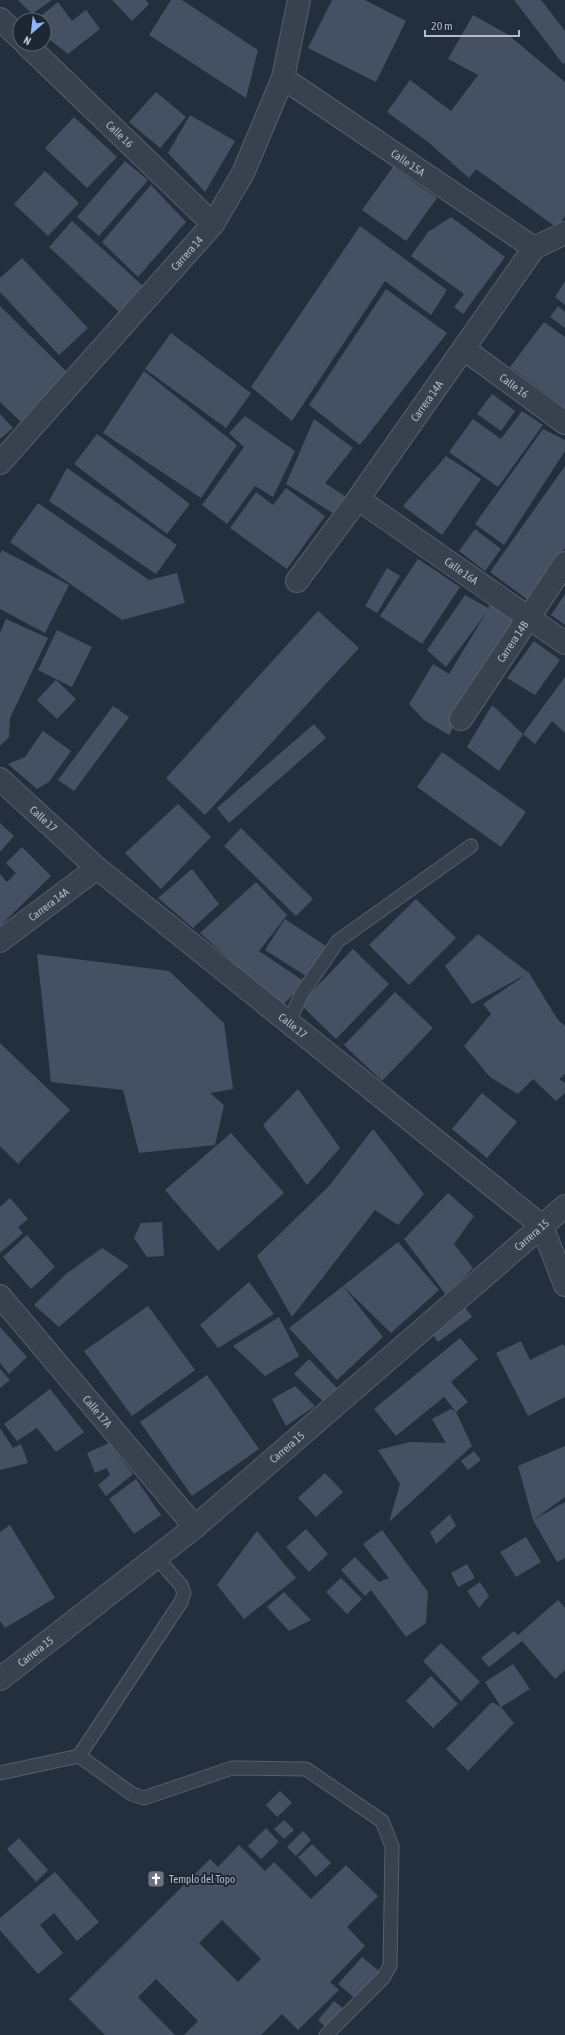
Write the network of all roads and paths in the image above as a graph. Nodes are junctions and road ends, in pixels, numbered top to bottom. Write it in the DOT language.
graph roads {
  1 [pos="299,0"];
  2 [pos="0,19"];
  3 [pos="12,30"];
  4 [pos="34,52"];
  5 [pos="283,78"];
  6 [pos="213,224"];
  7 [pos="565,233"];
  8 [pos="534,248"];
  9 [pos="464,349"];
  10 [pos="565,422"];
  11 [pos="0,463"];
  12 [pos="358,499"];
  13 [pos="565,563"];
  14 [pos="297,581"];
  15 [pos="527,617"];
  16 [pos="565,644"];
  17 [pos="461,719"];
  18 [pos="0,779"];
  19 [pos="471,846"];
  20 [pos="97,868"];
  21 [pos="0,941"];
  22 [pos="289,1022"];
  23 [pos="565,1206"];
  24 [pos="542,1226"];
  25 [pos="565,1285"];
  26 [pos="0,1296"];
  27 [pos="195,1527"];
  28 [pos="156,1557"];
  29 [pos="0,1678"];
  30 [pos="80,1756"];
  31 [pos="0,1773"];
  32 [pos="326,2035"];
  1 -- 5 [label="street, Carrera 14"];
  2 -- 3 [label="street"];
  4 -- 6 [label="street, Calle 16"];
  5 -- 6 [label="street, Carrera 14"];
  5 -- 8 [label="street, Calle 15A"];
  6 -- 11 [label="street, Carrera 14"];
  7 -- 8 [label="street, Carrera 14A"];
  8 -- 9 [label="street, Carrera 14A"];
  9 -- 10 [label="street, Calle 16"];
  9 -- 12 [label="street, Carrera 14A"];
  12 -- 14 [label="street, Carrera 14A"];
  12 -- 15 [label="street, Calle 16A"];
  13 -- 15 [label="street, Carrera 14B"];
  15 -- 16 [label="street, Calle 16A"];
  15 -- 17 [label="street, Carrera 14B"];
  18 -- 20 [label="street, Calle 17"];
  19 -- 22 [label="lane"];
  20 -- 21 [label="street, Carrera 14A"];
  20 -- 22 [label="street, Calle 17"];
  22 -- 24 [label="street, Calle 17"];
  23 -- 24 [label="street, Carrera 15"];
  24 -- 25 [label="street, Calle 17"];
  24 -- 27 [label="street, Carrera 15"];
  26 -- 27 [label="street, Calle 17A"];
  27 -- 28 [label="street, Carrera 15"];
  28 -- 29 [label="street, Carrera 15"];
  28 -- 30 [label="lane"];
  30 -- 31 [label="lane"];
  30 -- 32 [label="lane"];
}
